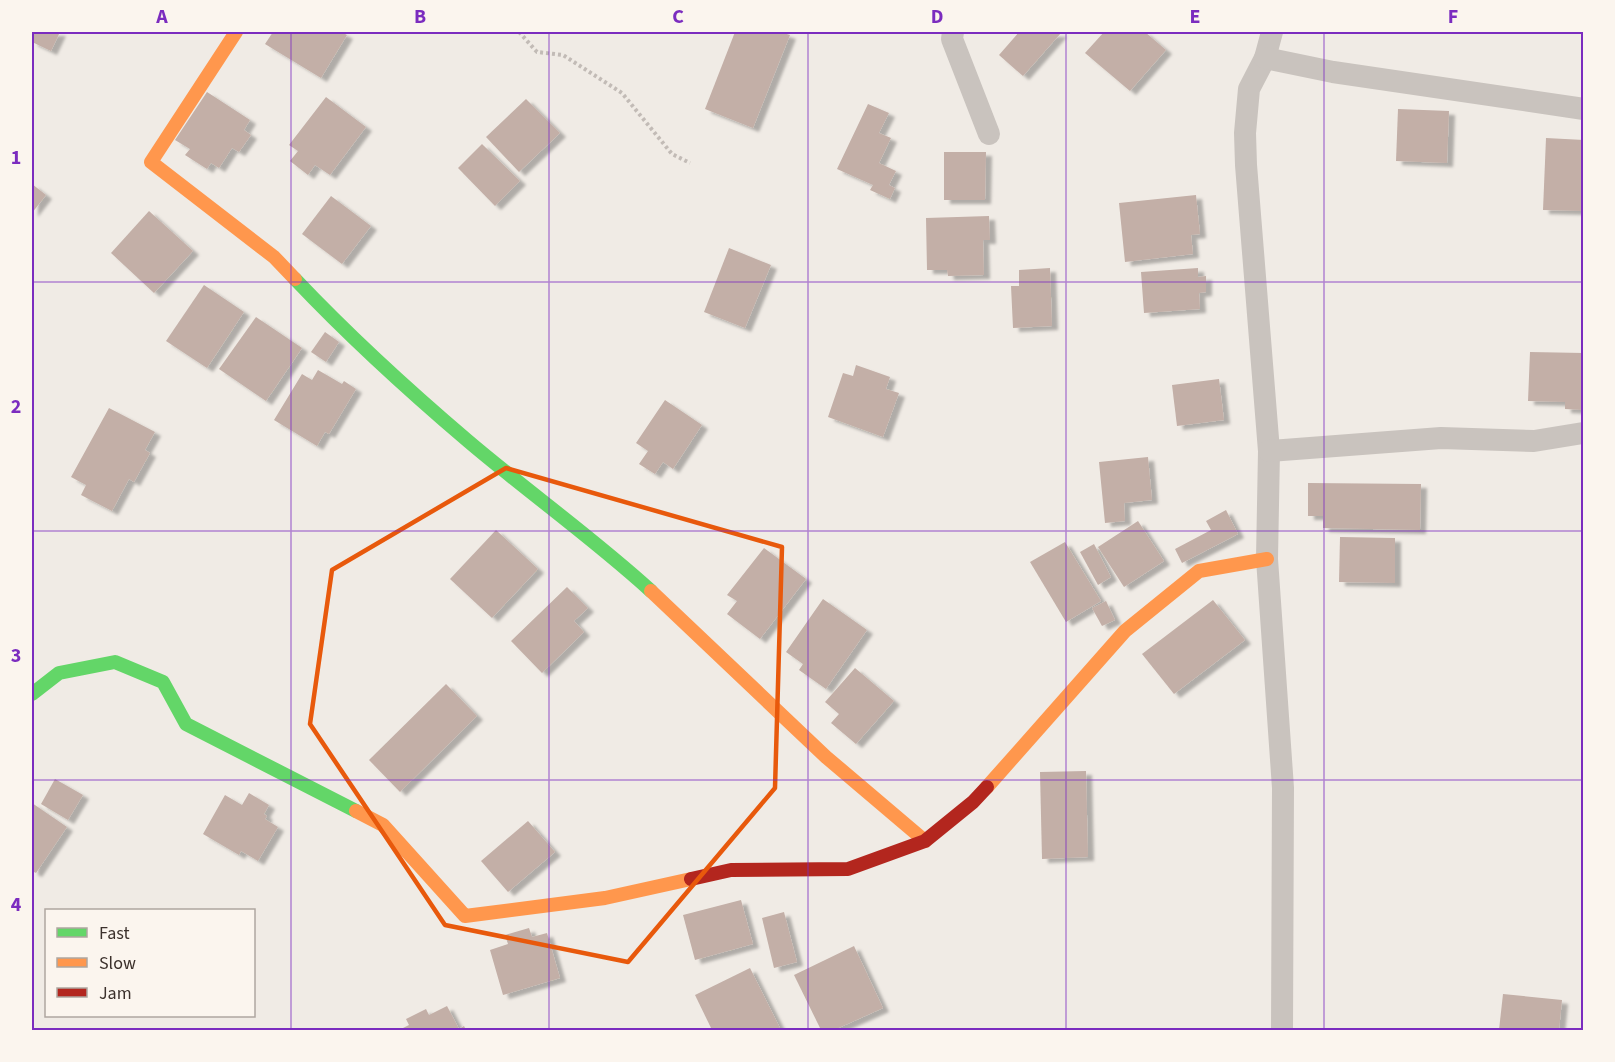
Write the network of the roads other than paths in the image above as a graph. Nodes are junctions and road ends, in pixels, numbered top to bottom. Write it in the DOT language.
graph roads {
  1 [pos="236,32"];
  2 [pos="953,32"];
  3 [pos="1272,32"];
  4 [pos="1265,58"];
  5 [pos="1584,109"];
  6 [pos="988,134"];
  7 [pos="1583,433"];
  8 [pos="1269,451"];
  9 [pos="1267,559"];
  10 [pos="32,694"];
  11 [pos="925,841"];
  12 [pos="1282,1030"];
  1 -- 11 [label="street"];
  2 -- 6 [label="street"];
  3 -- 4 [label="street"];
  4 -- 5 [label="street"];
  4 -- 8 [label="street"];
  7 -- 8 [label="street"];
  8 -- 9 [label="street"];
  9 -- 11 [label="street"];
  9 -- 12 [label="street"];
  10 -- 11 [label="street"];
}
